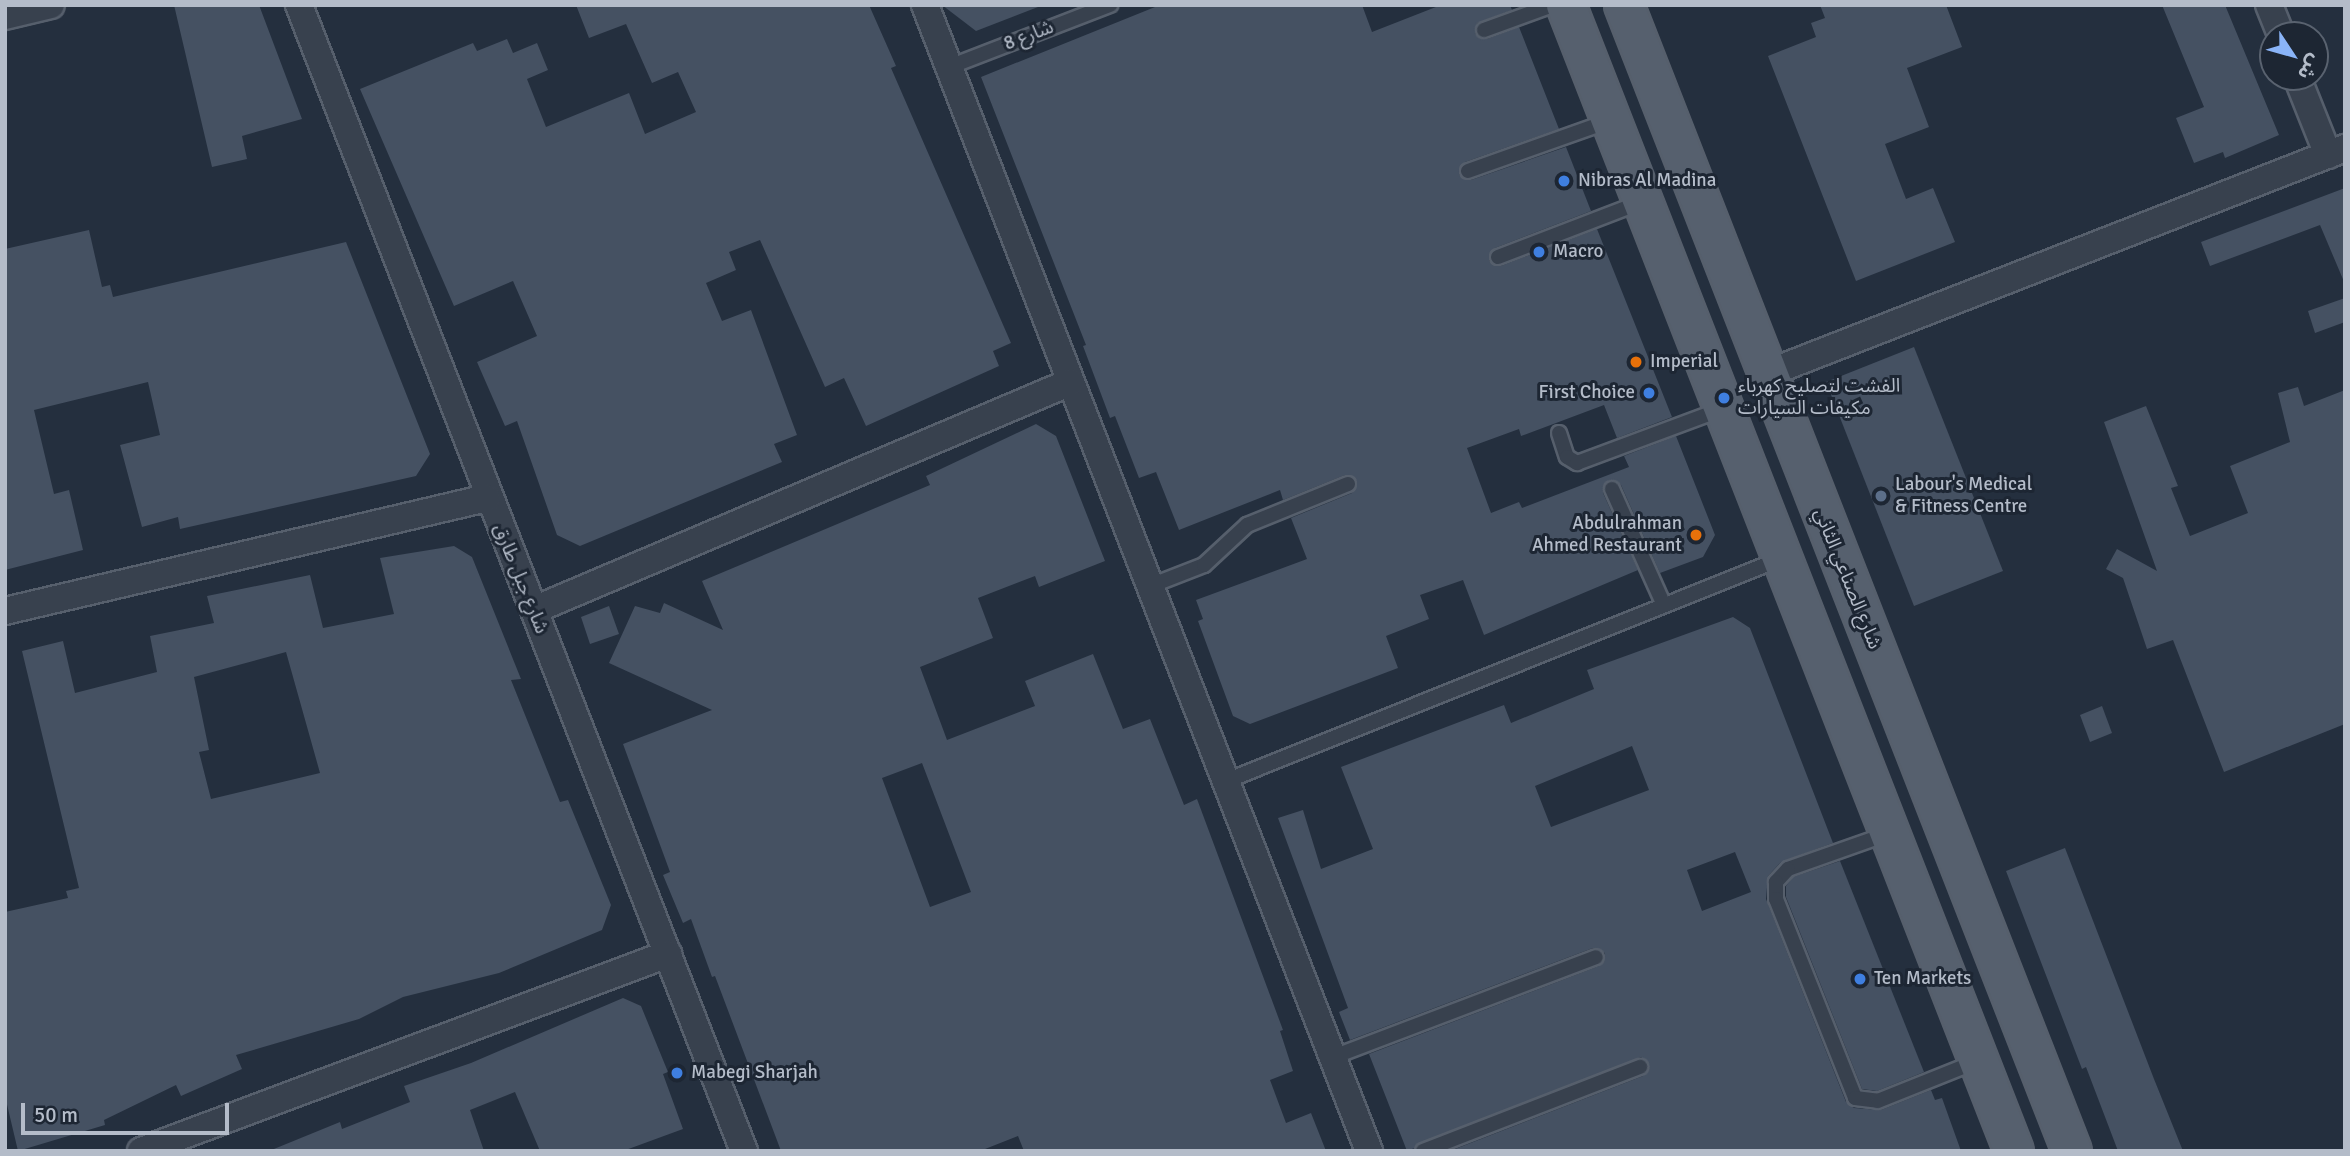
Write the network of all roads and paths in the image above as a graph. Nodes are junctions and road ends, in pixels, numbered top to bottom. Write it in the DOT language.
graph roads {
  1 [pos="51,5"];
  2 [pos="299,5"];
  3 [pos="925,5"];
  4 [pos="1110,5"];
  5 [pos="1553,5"];
  6 [pos="1566,5"];
  7 [pos="1624,5"];
  8 [pos="5,16"];
  9 [pos="1485,30"];
  10 [pos="948,67"];
  11 [pos="2304,91"];
  12 [pos="1610,120"];
  13 [pos="2336,151"];
  14 [pos="1468,171"];
  15 [pos="1642,202"];
  16 [pos="1498,257"];
  17 [pos="1766,374"];
  18 [pos="1071,382"];
  19 [pos="1724,409"];
  20 [pos="1559,433"];
  21 [pos="1348,484"];
  22 [pos="1612,489"];
  23 [pos="487,498"];
  24 [pos="1783,558"];
  25 [pos="1150,586"];
  26 [pos="1664,606"];
  27 [pos="534,610"];
  28 [pos="5,611"];
  29 [pos="1226,781"];
  30 [pos="1891,833"];
  31 [pos="668,954"];
  32 [pos="1596,957"];
  33 [pos="1333,1057"];
  34 [pos="1978,1061"];
  35 [pos="1640,1067"];
  36 [pos="141,1151"];
  37 [pos="744,1151"];
  38 [pos="1370,1151"];
  39 [pos="1423,1151"];
  40 [pos="2014,1151"];
  41 [pos="2072,1151"];
  1 -- 8 [label="street"];
  2 -- 23 [label="street, شارع جبل طارق"];
  3 -- 10 [label="street"];
  4 -- 10 [label="lane, شارع 8"];
  5 -- 9 [label="lane"];
  6 -- 12 [label="main road"];
  7 -- 17 [label="main road, شارع الصناعي الثاني"];
  10 -- 18 [label="street"];
  11 -- 13 [label="street"];
  12 -- 14 [label="lane"];
  12 -- 15 [label="main road"];
  13 -- 17 [label="street"];
  15 -- 16 [label="lane"];
  15 -- 19 [label="main road"];
  17 -- 41 [label="main road, شارع الصناعي الثاني"];
  18 -- 25 [label="street"];
  18 -- 27 [label="street"];
  19 -- 20 [label="lane"];
  19 -- 24 [label="main road"];
  21 -- 25 [label="lane"];
  22 -- 26 [label="lane"];
  23 -- 27 [label="street, شارع جبل طارق"];
  23 -- 28 [label="street"];
  24 -- 26 [label="lane"];
  24 -- 30 [label="main road"];
  25 -- 29 [label="street"];
  26 -- 29 [label="lane"];
  27 -- 31 [label="street, شارع جبل طارق"];
  29 -- 33 [label="street"];
  30 -- 34 [label="main road"];
  30 -- 34 [label="lane"];
  31 -- 36 [label="street"];
  31 -- 37 [label="street, شارع جبل طارق"];
  32 -- 33 [label="lane"];
  33 -- 38 [label="street"];
  34 -- 40 [label="main road"];
  35 -- 39 [label="lane"];
}
